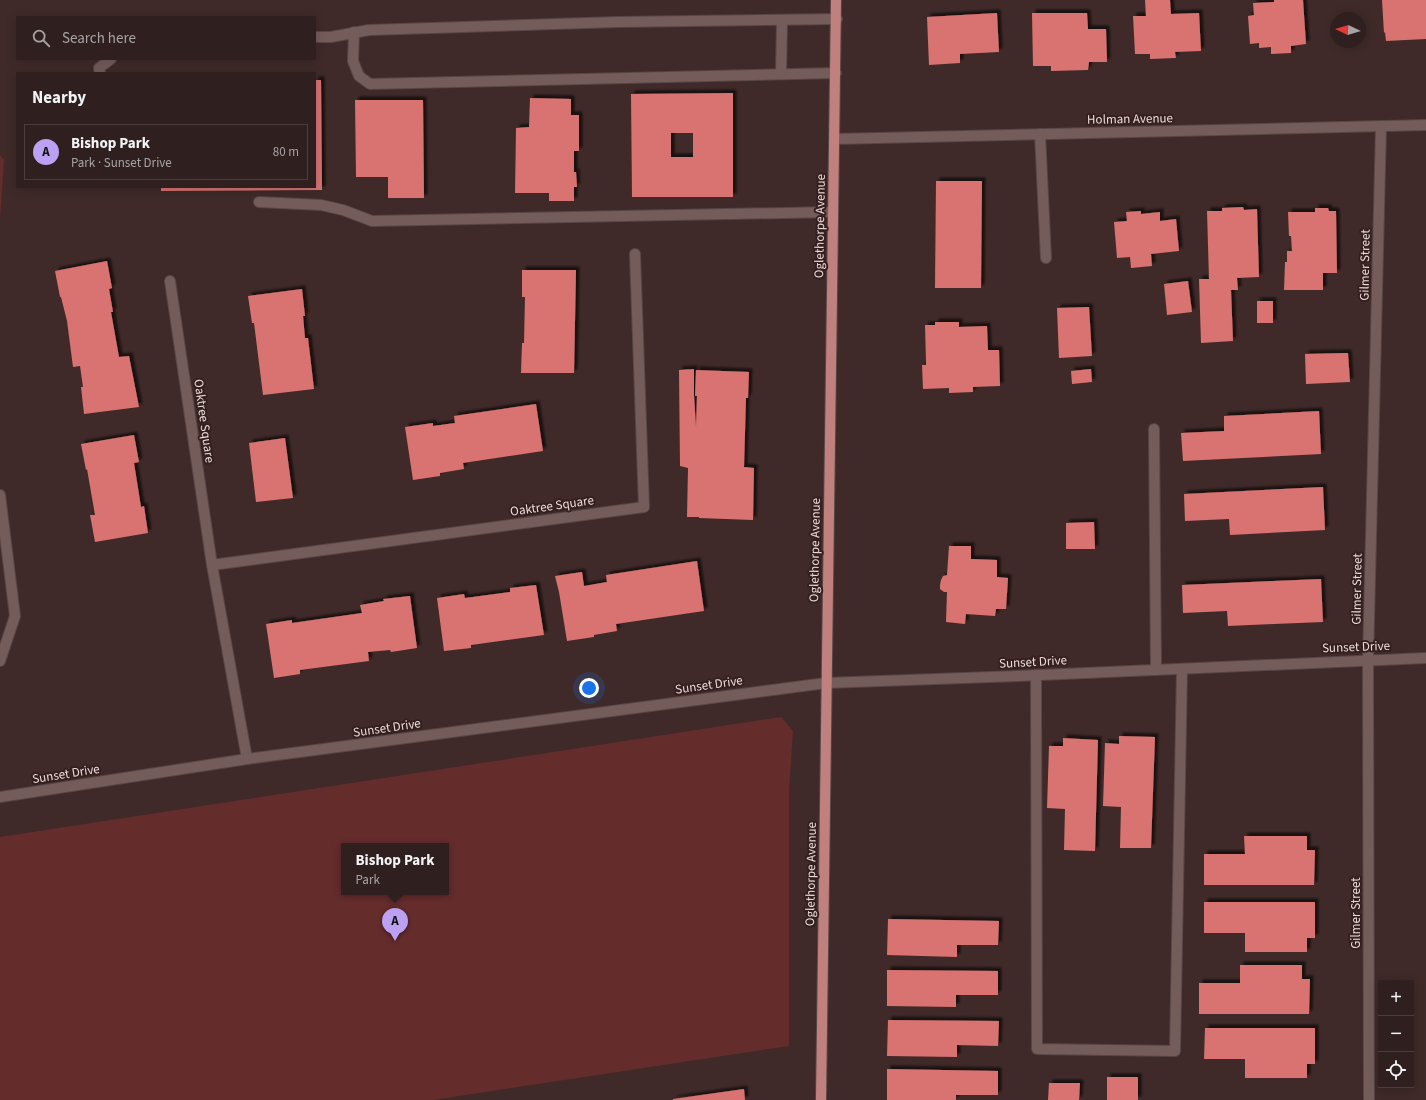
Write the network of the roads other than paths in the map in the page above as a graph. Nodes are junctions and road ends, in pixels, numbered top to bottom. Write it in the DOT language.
graph roads {
  1 [pos="836,0"];
  2 [pos="837,20"];
  3 [pos="782,21"];
  4 [pos="354,32"];
  5 [pos="316,37"];
  6 [pos="110,60"];
  7 [pos="100,72"];
  8 [pos="836,73"];
  9 [pos="781,74"];
  10 [pos="1426,125"];
  11 [pos="1381,127"];
  12 [pos="1040,134"];
  13 [pos="835,139"];
  14 [pos="259,202"];
  15 [pos="833,212"];
  16 [pos="635,254"];
  17 [pos="1046,258"];
  18 [pos="170,281"];
  19 [pos="1154,428"];
  20 [pos="0,495"];
  21 [pos="212,565"];
  22 [pos="1426,658"];
  23 [pos="1368,660"];
  24 [pos="0,661"];
  25 [pos="1182,669"];
  26 [pos="1156,670"];
  27 [pos="1036,675"];
  28 [pos="826,683"];
  29 [pos="247,759"];
  30 [pos="0,797"];
  31 [pos="821,1100"];
  32 [pos="1369,1100"];
  1 -- 2 [label="main road, Oglethorpe Avenue"];
  2 -- 3 [label="street"];
  2 -- 8 [label="main road, Oglethorpe Avenue"];
  3 -- 4 [label="street"];
  3 -- 9 [label="street"];
  4 -- 5 [label="street"];
  4 -- 9 [label="street"];
  6 -- 7 [label="street"];
  8 -- 9 [label="street"];
  8 -- 13 [label="main road, Oglethorpe Avenue"];
  10 -- 11 [label="street, Holman Avenue"];
  11 -- 12 [label="street, Holman Avenue"];
  11 -- 23 [label="street, Gilmer Street"];
  12 -- 13 [label="street, Holman Avenue"];
  12 -- 17 [label="street"];
  13 -- 15 [label="main road, Oglethorpe Avenue"];
  14 -- 15 [label="street"];
  15 -- 28 [label="main road, Oglethorpe Avenue"];
  16 -- 21 [label="street, Oaktree Square"];
  18 -- 21 [label="street, Oaktree Square"];
  19 -- 26 [label="street"];
  20 -- 24 [label="street"];
  21 -- 29 [label="street, Oaktree Square"];
  22 -- 23 [label="street, Sunset Drive"];
  23 -- 25 [label="street, Sunset Drive"];
  23 -- 32 [label="street, Gilmer Street"];
  25 -- 26 [label="street, Sunset Drive"];
  25 -- 27 [label="street"];
  26 -- 27 [label="street, Sunset Drive"];
  27 -- 28 [label="street, Sunset Drive"];
  28 -- 29 [label="street, Sunset Drive"];
  28 -- 31 [label="main road, Oglethorpe Avenue"];
  29 -- 30 [label="street, Sunset Drive"];
}
